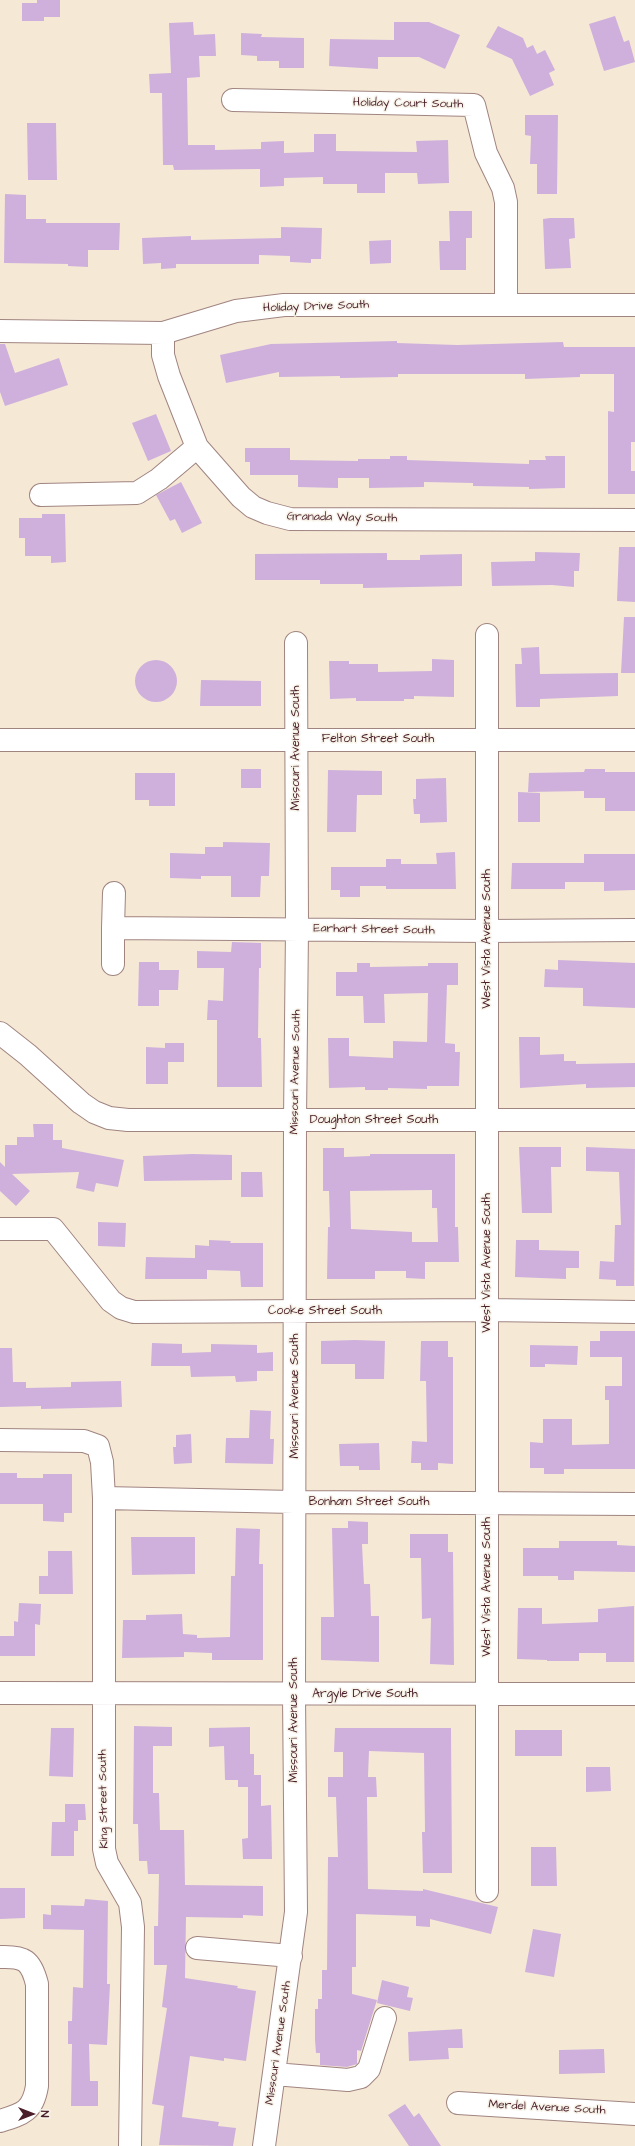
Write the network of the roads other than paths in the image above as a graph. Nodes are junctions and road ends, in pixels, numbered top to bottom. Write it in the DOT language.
graph roads {
  1 [pos="232,100"];
  2 [pos="506,305"];
  3 [pos="635,305"];
  4 [pos="0,331"];
  5 [pos="162,333"];
  6 [pos="197,447"];
  7 [pos="41,495"];
  8 [pos="635,520"];
  9 [pos="487,635"];
  10 [pos="296,643"];
  11 [pos="296,739"];
  12 [pos="487,739"];
  13 [pos="0,740"];
  14 [pos="635,740"];
  15 [pos="114,893"];
  16 [pos="114,928"];
  17 [pos="297,929"];
  18 [pos="635,930"];
  19 [pos="487,931"];
  20 [pos="113,964"];
  21 [pos="0,1032"];
  22 [pos="487,1119"];
  23 [pos="295,1120"];
  24 [pos="635,1120"];
  25 [pos="0,1230"];
  26 [pos="487,1310"];
  27 [pos="295,1311"];
  28 [pos="635,1312"];
  29 [pos="0,1440"];
  30 [pos="104,1498"];
  31 [pos="294,1502"];
  32 [pos="487,1503"];
  33 [pos="635,1504"];
  34 [pos="0,1693"];
  35 [pos="104,1693"];
  36 [pos="487,1694"];
  37 [pos="635,1694"];
  38 [pos="294,1695"];
  39 [pos="487,1891"];
  40 [pos="197,1948"];
  41 [pos="291,1956"];
  42 [pos="0,1957"];
  43 [pos="385,2018"];
  44 [pos="274,2074"];
  45 [pos="458,2103"];
  46 [pos="635,2114"];
  47 [pos="0,2121"];
  48 [pos="130,2146"];
  49 [pos="264,2146"];
  1 -- 2 [label="street, Holiday Court South"];
  2 -- 3 [label="street, Holiday Drive South"];
  2 -- 5 [label="street, Holiday Drive South"];
  4 -- 5 [label="street, Holiday Drive South"];
  5 -- 6 [label="street, Granada Way South"];
  6 -- 7 [label="street"];
  6 -- 8 [label="street, Granada Way South"];
  9 -- 12 [label="street, West Vista Avenue South"];
  10 -- 11 [label="street, Missouri Avenue South"];
  11 -- 12 [label="street, Felton Street South"];
  11 -- 13 [label="street, Felton Street South"];
  11 -- 17 [label="street, Missouri Avenue South"];
  12 -- 14 [label="street, Felton Street South"];
  12 -- 19 [label="street, West Vista Avenue South"];
  15 -- 16 [label="street"];
  16 -- 17 [label="street, Earhart Street South"];
  16 -- 20 [label="street"];
  17 -- 19 [label="street, Earhart Street South"];
  17 -- 23 [label="street, Missouri Avenue South"];
  18 -- 19 [label="street, Earhart Street South"];
  19 -- 22 [label="street, West Vista Avenue South"];
  21 -- 23 [label="street, Doughton Street South"];
  22 -- 23 [label="street, Doughton Street South"];
  22 -- 24 [label="street, Doughton Street South"];
  22 -- 26 [label="street, West Vista Avenue South"];
  23 -- 27 [label="street, Missouri Avenue South"];
  25 -- 27 [label="street, Cooke Street South"];
  26 -- 27 [label="street, Cooke Street South"];
  26 -- 28 [label="street, Cooke Street South"];
  26 -- 32 [label="street, West Vista Avenue South"];
  27 -- 31 [label="street, Missouri Avenue South"];
  29 -- 30 [label="street, King Street South"];
  30 -- 31 [label="street, Bonham Street South"];
  30 -- 35 [label="street, King Street South"];
  31 -- 32 [label="street, Bonham Street South"];
  31 -- 38 [label="street, Missouri Avenue South"];
  32 -- 33 [label="street, Bonham Street South"];
  32 -- 36 [label="street, West Vista Avenue South"];
  34 -- 35 [label="street, Argyle Drive South"];
  35 -- 38 [label="street, Argyle Drive South"];
  35 -- 48 [label="street, King Street South"];
  36 -- 37 [label="street, Argyle Drive South"];
  36 -- 38 [label="street, Argyle Drive South"];
  36 -- 39 [label="street, West Vista Avenue South"];
  38 -- 41 [label="street, Missouri Avenue South"];
  40 -- 41 [label="street"];
  41 -- 44 [label="street, Missouri Avenue South"];
  42 -- 47 [label="street"];
  43 -- 44 [label="street"];
  44 -- 49 [label="street, Missouri Avenue South"];
  45 -- 46 [label="street, Merdel Avenue South"];
}
